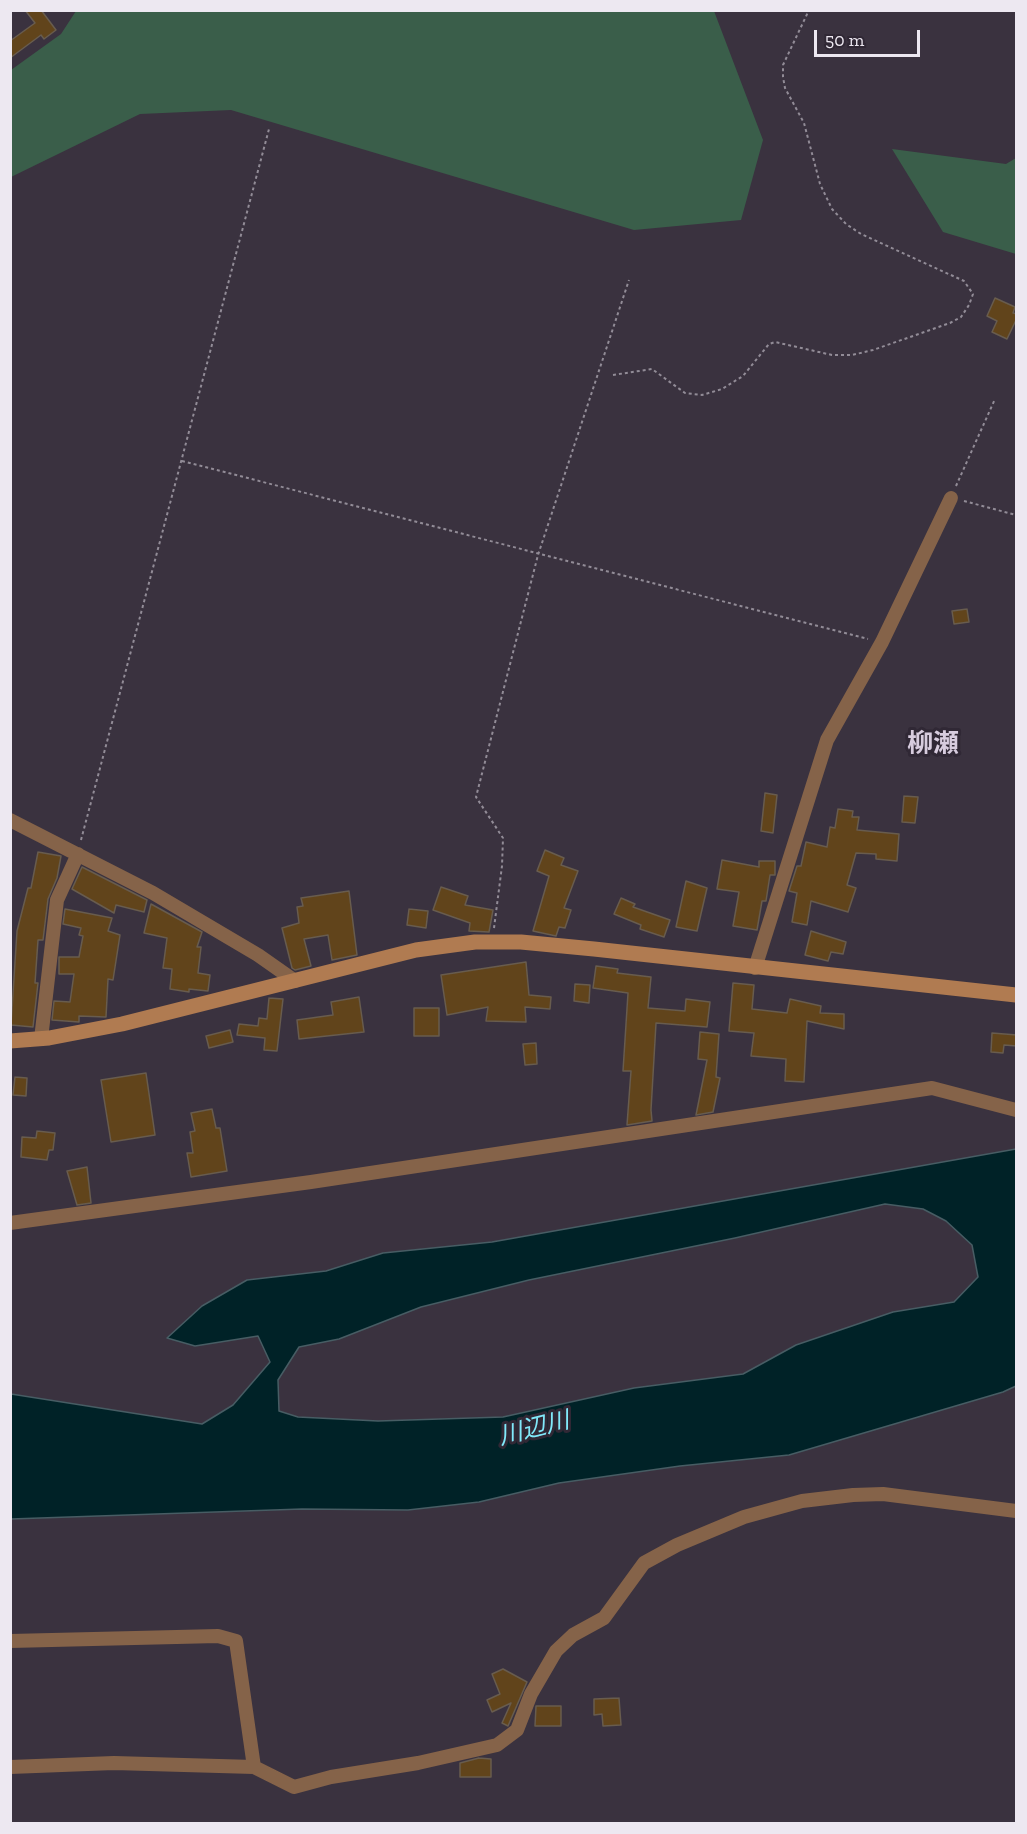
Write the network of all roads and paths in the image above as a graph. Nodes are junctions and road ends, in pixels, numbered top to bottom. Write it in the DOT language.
graph roads {
  1 [pos="809,10"];
  2 [pos="269,129"];
  3 [pos="628,280"];
  4 [pos="613,375"];
  5 [pos="995,399"];
  6 [pos="182,461"];
  7 [pos="951,498"];
  8 [pos="1017,515"];
  9 [pos="538,555"];
  10 [pos="882,642"];
  11 [pos="10,820"];
  12 [pos="78,854"];
  13 [pos="492,942"];
  14 [pos="755,968"];
  15 [pos="295,981"];
  16 [pos="1017,995"];
  17 [pos="40,1039"];
  18 [pos="10,1041"];
  19 [pos="1017,1110"];
  20 [pos="10,1223"];
  21 [pos="1017,1511"];
  22 [pos="10,1641"];
  23 [pos="10,1767"];
  24 [pos="254,1767"];
  1 -- 4 [label="path"];
  2 -- 6 [label="path"];
  3 -- 9 [label="path"];
  5 -- 7 [label="path"];
  6 -- 9 [label="path"];
  6 -- 12 [label="path"];
  7 -- 8 [label="path"];
  7 -- 10 [label="street"];
  9 -- 10 [label="path"];
  9 -- 13 [label="path"];
  10 -- 14 [label="street"];
  11 -- 12 [label="street"];
  12 -- 15 [label="street"];
  12 -- 17 [label="street"];
  13 -- 14 [label="street"];
  13 -- 15 [label="street"];
  14 -- 16 [label="street"];
  15 -- 17 [label="street"];
  17 -- 18 [label="street"];
  19 -- 20 [label="street"];
  21 -- 24 [label="street"];
  22 -- 24 [label="street"];
  23 -- 24 [label="street"];
}
